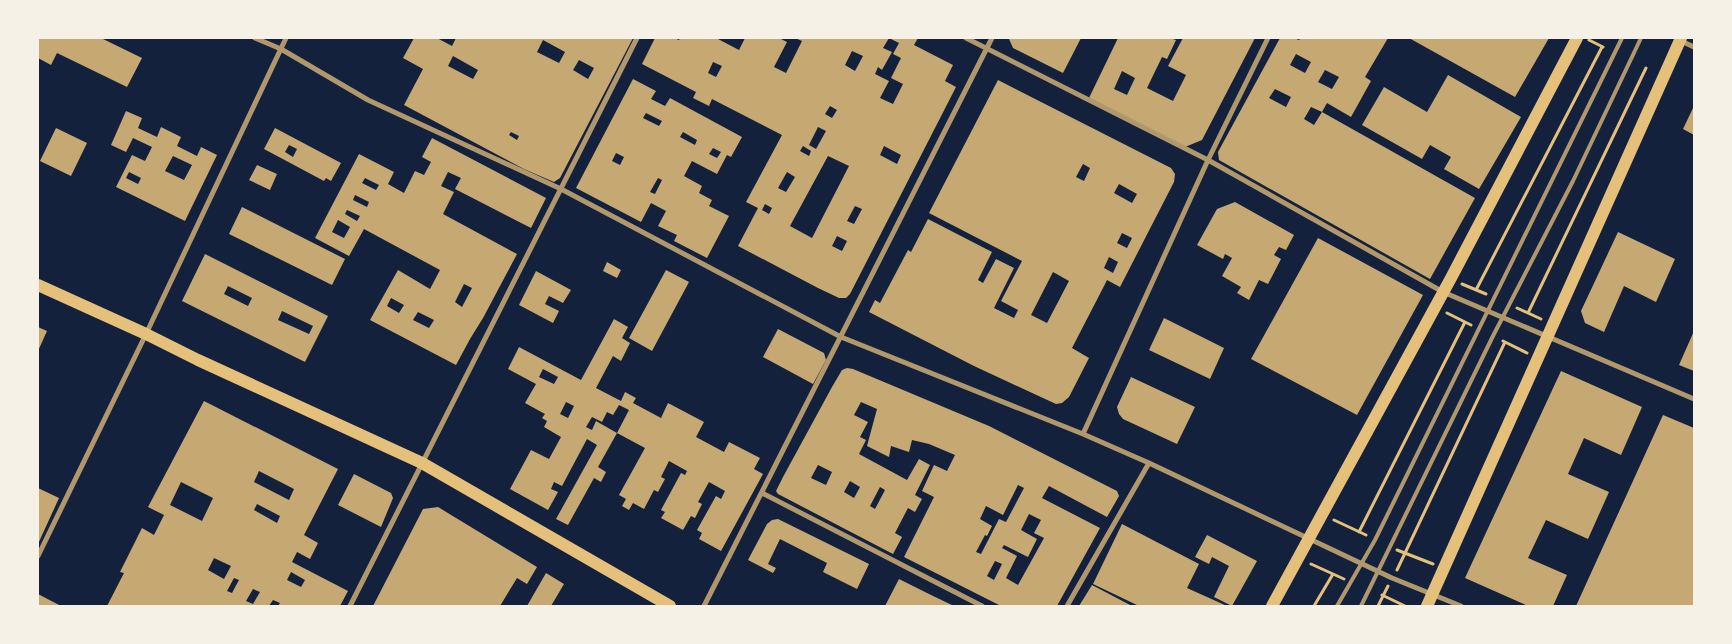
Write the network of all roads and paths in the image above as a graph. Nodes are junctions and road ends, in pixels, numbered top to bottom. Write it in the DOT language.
graph roads {
  1 [pos="255,38"];
  2 [pos="286,38"];
  3 [pos="638,38"];
  4 [pos="966,38"];
  5 [pos="992,38"];
  6 [pos="1268,38"];
  7 [pos="1577,38"];
  8 [pos="1622,38"];
  9 [pos="1642,38"];
  10 [pos="1678,38"];
  11 [pos="1602,47"];
  12 [pos="1694,47"];
  13 [pos="987,48"];
  14 [pos="281,49"];
  15 [pos="1646,68"];
  16 [pos="1208,160"];
  17 [pos="561,189"];
  18 [pos="38,285"];
  19 [pos="1476,290"];
  20 [pos="1443,292"];
  21 [pos="1488,310"];
  22 [pos="1528,313"];
  23 [pos="1504,317"];
  24 [pos="1465,322"];
  25 [pos="146,334"];
  26 [pos="1548,336"];
  27 [pos="840,337"];
  28 [pos="1505,342"];
  29 [pos="1694,399"];
  30 [pos="1083,434"];
  31 [pos="422,463"];
  32 [pos="1149,463"];
  33 [pos="762,493"];
  34 [pos="1359,532"];
  35 [pos="1309,538"];
  36 [pos="38,556"];
  37 [pos="1362,564"];
  38 [pos="1378,572"];
  39 [pos="1333,574"];
  40 [pos="1392,578"];
  41 [pos="1432,594"];
  42 [pos="350,606"];
  43 [pos="670,606"];
  44 [pos="704,606"];
  45 [pos="982,606"];
  46 [pos="1067,606"];
  47 [pos="1272,606"];
  48 [pos="1314,606"];
  49 [pos="1337,606"];
  50 [pos="1361,606"];
  51 [pos="1378,606"];
  52 [pos="1427,606"];
  53 [pos="1460,606"];
  1 -- 14 [label="street"];
  2 -- 14 [label="street"];
  3 -- 17 [label="street"];
  4 -- 13 [label="street"];
  5 -- 13 [label="street"];
  6 -- 16 [label="street"];
  7 -- 20 [label="main road"];
  8 -- 21 [label="lane"];
  9 -- 23 [label="lane"];
  10 -- 12 [label="street"];
  10 -- 26 [label="main road"];
  11 -- 19 [label="path"];
  13 -- 16 [label="street"];
  13 -- 27 [label="street"];
  14 -- 17 [label="street"];
  14 -- 25 [label="street"];
  15 -- 22 [label="path"];
  16 -- 20 [label="street"];
  16 -- 30 [label="street"];
  17 -- 27 [label="street"];
  17 -- 31 [label="street"];
  18 -- 25 [label="main road"];
  20 -- 21 [label="street"];
  20 -- 35 [label="main road"];
  21 -- 23 [label="street"];
  21 -- 37 [label="lane"];
  23 -- 26 [label="street"];
  23 -- 38 [label="lane"];
  24 -- 34 [label="path"];
  25 -- 31 [label="main road"];
  25 -- 36 [label="street"];
  26 -- 29 [label="street"];
  26 -- 41 [label="main road"];
  27 -- 30 [label="street"];
  27 -- 33 [label="street"];
  28 -- 40 [label="path"];
  30 -- 32 [label="street"];
  31 -- 42 [label="street"];
  31 -- 43 [label="main road"];
  32 -- 35 [label="street"];
  32 -- 46 [label="street"];
  33 -- 44 [label="street"];
  33 -- 45 [label="street"];
  35 -- 37 [label="street"];
  35 -- 47 [label="main road"];
  37 -- 38 [label="street"];
  37 -- 49 [label="lane"];
  38 -- 40 [label="street"];
  38 -- 50 [label="lane"];
  39 -- 48 [label="path"];
  40 -- 41 [label="street"];
  40 -- 51 [label="path"];
  41 -- 52 [label="main road"];
  41 -- 53 [label="street"];
}
